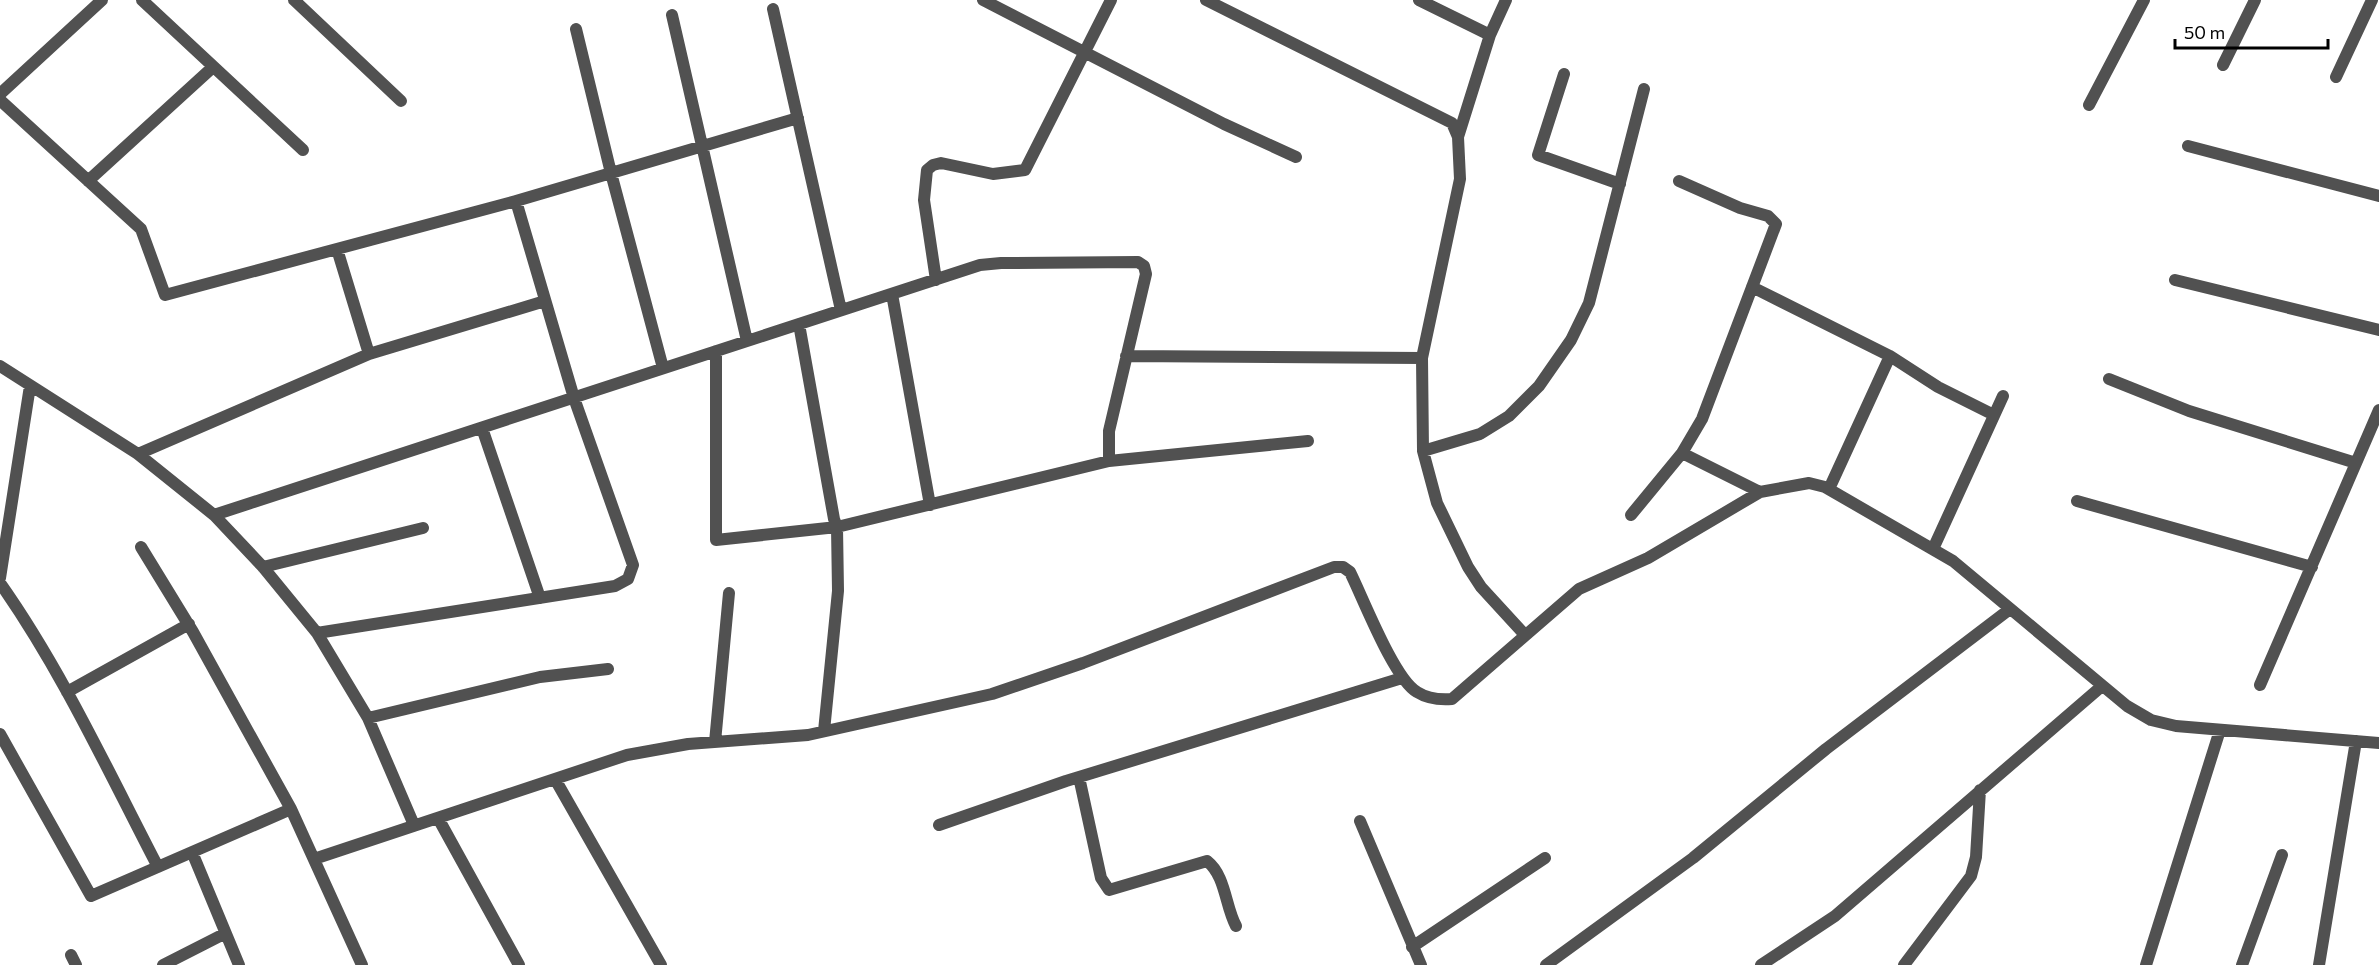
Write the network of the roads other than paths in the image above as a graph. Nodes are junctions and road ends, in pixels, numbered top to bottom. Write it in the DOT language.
graph roads {
  1 [pos="102,0"];
  2 [pos="142,0"];
  3 [pos="294,0"];
  4 [pos="983,0"];
  5 [pos="1111,0"];
  6 [pos="1206,0"];
  7 [pos="1419,0"];
  8 [pos="1506,0"];
  9 [pos="2144,0"];
  10 [pos="2255,0"];
  11 [pos="2372,0"];
  12 [pos="773,9"];
  13 [pos="672,15"];
  14 [pos="576,29"];
  15 [pos="1490,35"];
  16 [pos="1085,53"];
  17 [pos="2223,64"];
  18 [pos="213,67"];
  19 [pos="1563,74"];
  20 [pos="2336,77"];
  21 [pos="1644,89"];
  22 [pos="0,94"];
  23 [pos="0,100"];
  24 [pos="401,101"];
  25 [pos="2089,105"];
  26 [pos="798,118"];
  27 [pos="1458,137"];
  28 [pos="702,146"];
  29 [pos="2188,146"];
  30 [pos="303,150"];
  31 [pos="1296,157"];
  32 [pos="610,173"];
  33 [pos="88,181"];
  34 [pos="1678,181"];
  35 [pos="1620,184"];
  36 [pos="2379,196"];
  37 [pos="516,201"];
  38 [pos="337,249"];
  39 [pos="936,279"];
  40 [pos="2175,280"];
  41 [pos="1752,287"];
  42 [pos="892,294"];
  43 [pos="545,301"];
  44 [pos="841,310"];
  45 [pos="799,324"];
  46 [pos="2379,330"];
  47 [pos="747,341"];
  48 [pos="716,351"];
  49 [pos="369,354"];
  50 [pos="1126,356"];
  51 [pos="1890,356"];
  52 [pos="1422,358"];
  53 [pos="0,366"];
  54 [pos="663,368"];
  55 [pos="2109,379"];
  56 [pos="30,386"];
  57 [pos="2003,396"];
  58 [pos="574,398"];
  59 [pos="2379,410"];
  60 [pos="1994,415"];
  61 [pos="482,428"];
  62 [pos="1308,441"];
  63 [pos="1423,451"];
  64 [pos="1682,453"];
  65 [pos="138,454"];
  66 [pos="1109,461"];
  67 [pos="2356,464"];
  68 [pos="1829,489"];
  69 [pos="1760,492"];
  70 [pos="2077,501"];
  71 [pos="930,506"];
  72 [pos="214,515"];
  73 [pos="1631,515"];
  74 [pos="837,527"];
  75 [pos="423,528"];
  76 [pos="141,547"];
  77 [pos="1933,549"];
  78 [pos="263,567"];
  79 [pos="2312,567"];
  80 [pos="0,580"];
  81 [pos="729,593"];
  82 [pos="540,598"];
  83 [pos="2010,609"];
  84 [pos="189,624"];
  85 [pos="317,633"];
  86 [pos="1525,635"];
  87 [pos="608,669"];
  88 [pos="1402,678"];
  89 [pos="2102,686"];
  90 [pos="2260,686"];
  91 [pos="67,692"];
  92 [pos="368,718"];
  93 [pos="2220,730"];
  94 [pos="824,731"];
  95 [pos="0,734"];
  96 [pos="2356,741"];
  97 [pos="715,742"];
  98 [pos="2379,743"];
  99 [pos="1079,777"];
  100 [pos="555,779"];
  101 [pos="1980,790"];
  102 [pos="291,809"];
  103 [pos="438,818"];
  104 [pos="1360,821"];
  105 [pos="414,825"];
  106 [pos="939,825"];
  107 [pos="192,852"];
  108 [pos="2282,855"];
  109 [pos="1545,858"];
  110 [pos="314,859"];
  111 [pos="158,867"];
  112 [pos="1236,927"];
  113 [pos="224,934"];
  114 [pos="1412,947"];
  115 [pos="163,965"];
  116 [pos="239,965"];
  117 [pos="362,965"];
  118 [pos="519,965"];
  119 [pos="661,965"];
  120 [pos="1421,965"];
  121 [pos="1546,965"];
  122 [pos="1761,965"];
  123 [pos="1904,965"];
  124 [pos="2146,965"];
  125 [pos="2242,965"];
  126 [pos="2319,965"];
  1 -- 22 [label="street"];
  2 -- 18 [label="street"];
  3 -- 24 [label="street"];
  4 -- 16 [label="street"];
  5 -- 16 [label="street"];
  6 -- 27 [label="street"];
  7 -- 15 [label="street"];
  8 -- 15 [label="street"];
  9 -- 25 [label="street"];
  10 -- 17 [label="street"];
  11 -- 20 [label="street"];
  12 -- 26 [label="street"];
  13 -- 28 [label="street"];
  14 -- 32 [label="street"];
  15 -- 27 [label="street"];
  16 -- 31 [label="street"];
  16 -- 39 [label="street"];
  18 -- 30 [label="street"];
  18 -- 33 [label="street"];
  19 -- 35 [label="street"];
  21 -- 35 [label="street"];
  23 -- 33 [label="street"];
  26 -- 28 [label="street"];
  26 -- 44 [label="street"];
  27 -- 52 [label="street"];
  28 -- 32 [label="street"];
  28 -- 47 [label="street"];
  29 -- 36 [label="street"];
  32 -- 37 [label="street"];
  32 -- 54 [label="street"];
  33 -- 38 [label="street"];
  34 -- 41 [label="street"];
  35 -- 63 [label="street"];
  37 -- 38 [label="street"];
  37 -- 43 [label="street"];
  38 -- 49 [label="street"];
  39 -- 42 [label="street"];
  39 -- 50 [label="street"];
  40 -- 46 [label="street"];
  41 -- 51 [label="street"];
  41 -- 64 [label="street"];
  42 -- 44 [label="street"];
  42 -- 71 [label="street"];
  43 -- 49 [label="street"];
  43 -- 58 [label="street"];
  44 -- 45 [label="street"];
  45 -- 47 [label="street"];
  45 -- 74 [label="street"];
  47 -- 48 [label="street"];
  48 -- 54 [label="street"];
  48 -- 74 [label="street"];
  49 -- 65 [label="street"];
  50 -- 52 [label="street"];
  50 -- 66 [label="street"];
  51 -- 60 [label="street"];
  51 -- 68 [label="street"];
  52 -- 63 [label="street"];
  53 -- 56 [label="street"];
  54 -- 58 [label="street"];
  55 -- 67 [label="street"];
  56 -- 65 [label="street"];
  56 -- 80 [label="street"];
  57 -- 60 [label="street"];
  58 -- 61 [label="street"];
  58 -- 82 [label="street"];
  59 -- 67 [label="street"];
  60 -- 77 [label="street"];
  61 -- 72 [label="street"];
  61 -- 82 [label="street"];
  62 -- 66 [label="street"];
  63 -- 86 [label="street"];
  64 -- 69 [label="street"];
  64 -- 73 [label="street"];
  65 -- 72 [label="street"];
  66 -- 71 [label="street"];
  67 -- 79 [label="street"];
  68 -- 69 [label="street"];
  68 -- 77 [label="street"];
  69 -- 86 [label="street"];
  70 -- 79 [label="street"];
  71 -- 74 [label="street"];
  72 -- 78 [label="street"];
  74 -- 94 [label="street"];
  75 -- 78 [label="street"];
  76 -- 84 [label="street"];
  77 -- 83 [label="street"];
  78 -- 85 [label="street"];
  79 -- 90 [label="street"];
  80 -- 91 [label="street"];
  81 -- 97 [label="street"];
  82 -- 85 [label="street"];
  83 -- 89 [label="street"];
  83 -- 121 [label="street"];
  84 -- 91 [label="street"];
  84 -- 102 [label="street"];
  85 -- 92 [label="street"];
  86 -- 88 [label="street"];
  87 -- 92 [label="street"];
  88 -- 94 [label="street"];
  88 -- 99 [label="street"];
  89 -- 93 [label="street"];
  89 -- 101 [label="street"];
  91 -- 111 [label="street"];
  92 -- 105 [label="street"];
  93 -- 96 [label="street"];
  93 -- 124 [label="street"];
  94 -- 97 [label="street"];
  95 -- 111 [label="street"];
  96 -- 98 [label="street"];
  96 -- 126 [label="street"];
  97 -- 100 [label="street"];
  99 -- 106 [label="street"];
  99 -- 112 [label="street"];
  100 -- 103 [label="street"];
  100 -- 119 [label="street"];
  101 -- 122 [label="street"];
  101 -- 123 [label="street"];
  102 -- 107 [label="street"];
  102 -- 110 [label="street"];
  103 -- 105 [label="street"];
  103 -- 118 [label="street"];
  104 -- 114 [label="street"];
  105 -- 110 [label="street"];
  107 -- 111 [label="street"];
  107 -- 113 [label="street"];
  108 -- 125 [label="street"];
  109 -- 114 [label="street"];
  110 -- 117 [label="street"];
  113 -- 115 [label="street"];
  113 -- 116 [label="street"];
  114 -- 120 [label="street"];
}
